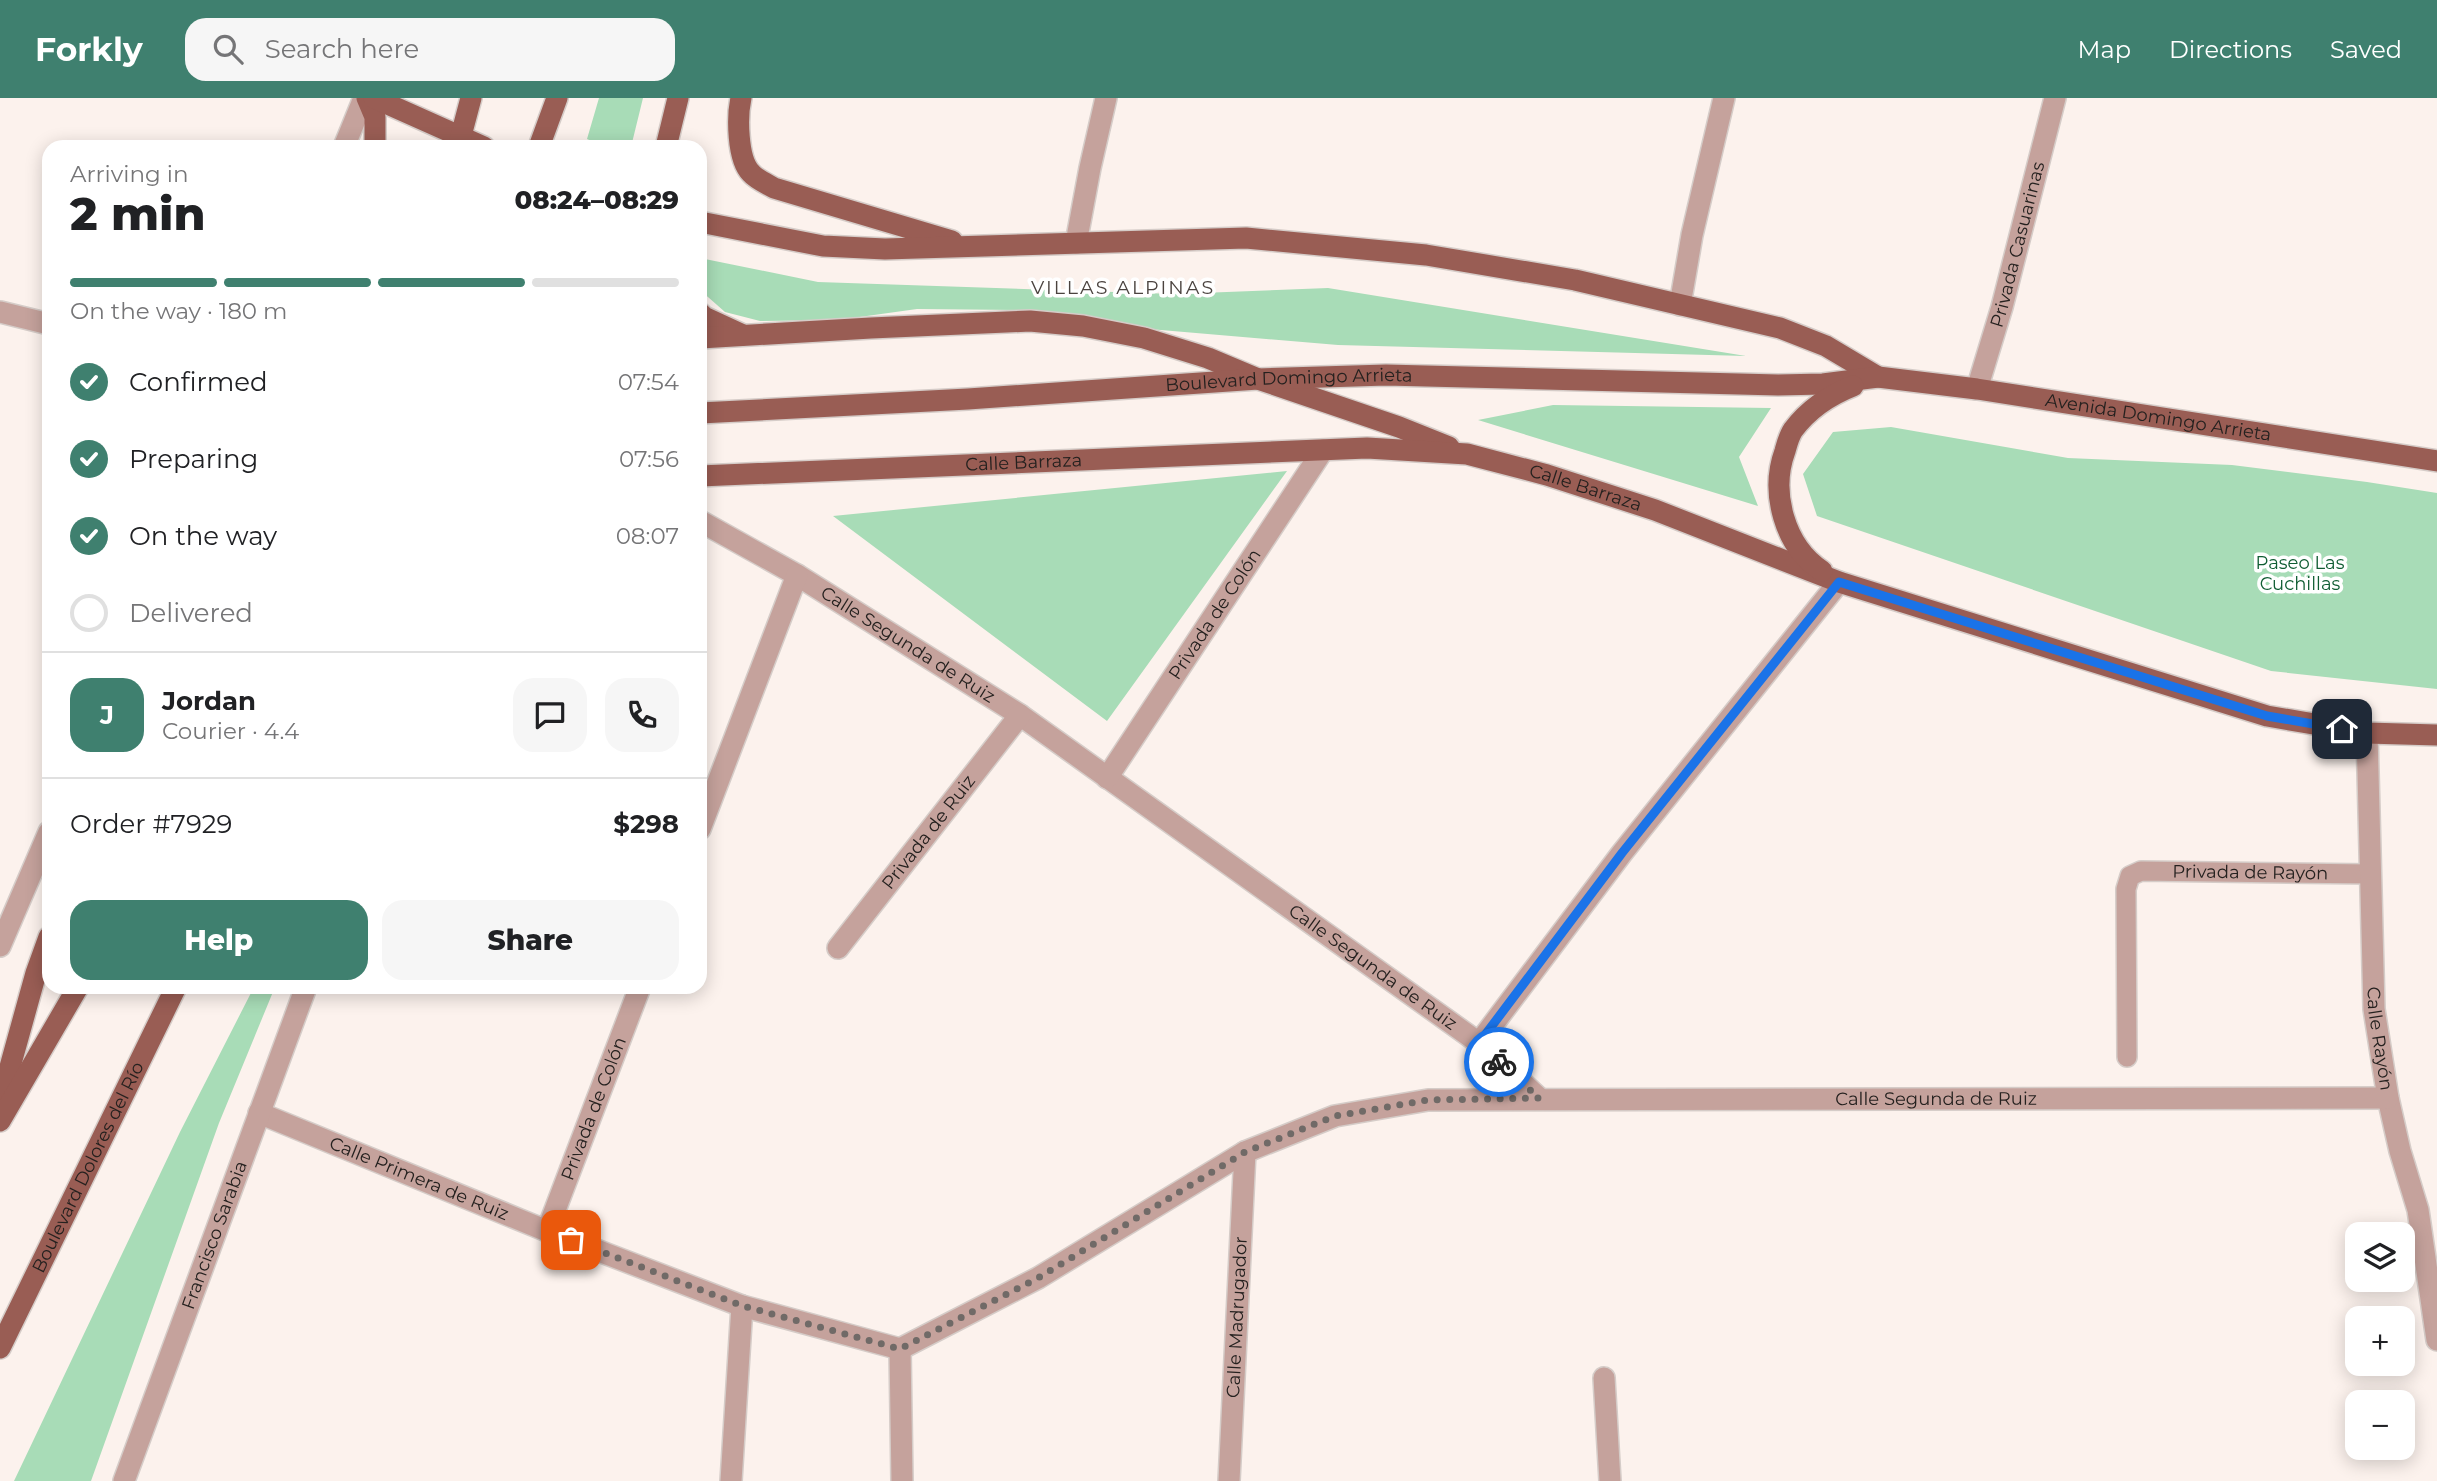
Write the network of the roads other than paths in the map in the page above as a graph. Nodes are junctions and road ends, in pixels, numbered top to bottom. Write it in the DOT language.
graph roads {
  1 [pos="366,98"];
  2 [pos="374,98"];
  3 [pos="471,98"];
  4 [pos="557,98"];
  5 [pos="678,98"];
  6 [pos="741,98"];
  7 [pos="1106,98"];
  8 [pos="1724,98"];
  9 [pos="2055,98"];
  10 [pos="347,140"];
  11 [pos="375,140"];
  12 [pos="457,140"];
  13 [pos="459,140"];
  14 [pos="542,140"];
  15 [pos="668,140"];
  16 [pos="707,223"];
  17 [pos="1076,243"];
  18 [pos="971,247"];
  19 [pos="1680,305"];
  20 [pos="0,312"];
  21 [pos="707,318"];
  22 [pos="42,322"];
  23 [pos="748,337"];
  24 [pos="707,338"];
  25 [pos="1878,377"];
  26 [pos="1258,379"];
  27 [pos="1977,389"];
  28 [pos="707,413"];
  29 [pos="1323,450"];
  30 [pos="1467,454"];
  31 [pos="2437,461"];
  32 [pos="707,476"];
  33 [pos="707,524"];
  34 [pos="797,575"];
  35 [pos="1839,582"];
  36 [pos="1020,715"];
  37 [pos="2367,733"];
  38 [pos="2437,735"];
  39 [pos="1107,778"];
  40 [pos="707,811"];
  41 [pos="42,848"];
  42 [pos="2371,874"];
  43 [pos="0,946"];
  44 [pos="838,948"];
  45 [pos="42,956"];
  46 [pos="74,994"];
  47 [pos="173,994"];
  48 [pos="303,994"];
  49 [pos="637,994"];
  50 [pos="1479,1043"];
  51 [pos="2127,1057"];
  52 [pos="1539,1098"];
  53 [pos="2388,1098"];
  54 [pos="0,1103"];
  55 [pos="259,1113"];
  56 [pos="0,1121"];
  57 [pos="1245,1152"];
  58 [pos="547,1231"];
  59 [pos="2432,1275"];
  60 [pos="743,1306"];
  61 [pos="2437,1340"];
  62 [pos="0,1348"];
  63 [pos="900,1349"];
  64 [pos="1604,1378"];
  65 [pos="124,1481"];
  66 [pos="731,1481"];
  67 [pos="902,1481"];
  68 [pos="1229,1481"];
  69 [pos="1610,1481"];
  1 -- 10 [label="street"];
  1 -- 11 [label="main road"];
  2 -- 12 [label="main road"];
  3 -- 13 [label="main road"];
  4 -- 14 [label="main road"];
  5 -- 15 [label="main road"];
  6 -- 18 [label="main road"];
  7 -- 17 [label="street"];
  8 -- 19 [label="street"];
  9 -- 27 [label="street, Privada Casuarinas"];
  16 -- 18 [label="main road"];
  17 -- 18 [label="main road"];
  17 -- 19 [label="main road"];
  19 -- 25 [label="main road"];
  20 -- 22 [label="street"];
  21 -- 23 [label="main road"];
  23 -- 24 [label="main road"];
  23 -- 26 [label="main road"];
  25 -- 26 [label="main road, Boulevard Domingo Arrieta"];
  25 -- 27 [label="main road, Avenida Domingo Arrieta"];
  25 -- 35 [label="main road"];
  26 -- 28 [label="main road, Boulevard Domingo Arrieta"];
  26 -- 30 [label="main road"];
  27 -- 31 [label="main road, Avenida Domingo Arrieta"];
  29 -- 30 [label="main road, Calle Barraza"];
  29 -- 32 [label="main road, Calle Barraza"];
  29 -- 39 [label="street, Privada de Colón"];
  30 -- 35 [label="main road, Calle Barraza"];
  33 -- 34 [label="street, Calle Segunda de Ruiz"];
  34 -- 36 [label="street, Calle Segunda de Ruiz"];
  34 -- 40 [label="street"];
  35 -- 37 [label="main road, Calle Barraza"];
  35 -- 50 [label="street"];
  36 -- 39 [label="street, Calle Segunda de Ruiz"];
  36 -- 44 [label="street, Privada de Ruiz"];
  37 -- 38 [label="main road, Calle Barraza"];
  37 -- 42 [label="street, Calle Rayón"];
  39 -- 50 [label="street, Calle Segunda de Ruiz"];
  41 -- 43 [label="street"];
  42 -- 51 [label="lane, Privada de Rayón"];
  42 -- 53 [label="street, Calle Rayón"];
  45 -- 54 [label="main road"];
  46 -- 56 [label="main road"];
  47 -- 62 [label="main road, Boulevard Dolores del Río"];
  48 -- 55 [label="street, Francisco Sarabia"];
  49 -- 58 [label="street, Privada de Colón"];
  50 -- 52 [label="street, Calle Segunda de Ruiz"];
  52 -- 53 [label="street, Calle Segunda de Ruiz"];
  52 -- 57 [label="street"];
  53 -- 59 [label="street, Calle Rayón"];
  55 -- 58 [label="street, Calle Primera de Ruiz"];
  55 -- 65 [label="street, Francisco Sarabia"];
  57 -- 63 [label="street"];
  57 -- 68 [label="street, Calle Madrugador"];
  58 -- 60 [label="street, Calle Primera de Ruiz"];
  59 -- 61 [label="street, Calle Rayón"];
  60 -- 63 [label="street, Calle Primera de Ruiz"];
  60 -- 66 [label="street"];
  63 -- 67 [label="street"];
  64 -- 69 [label="street"];
}
